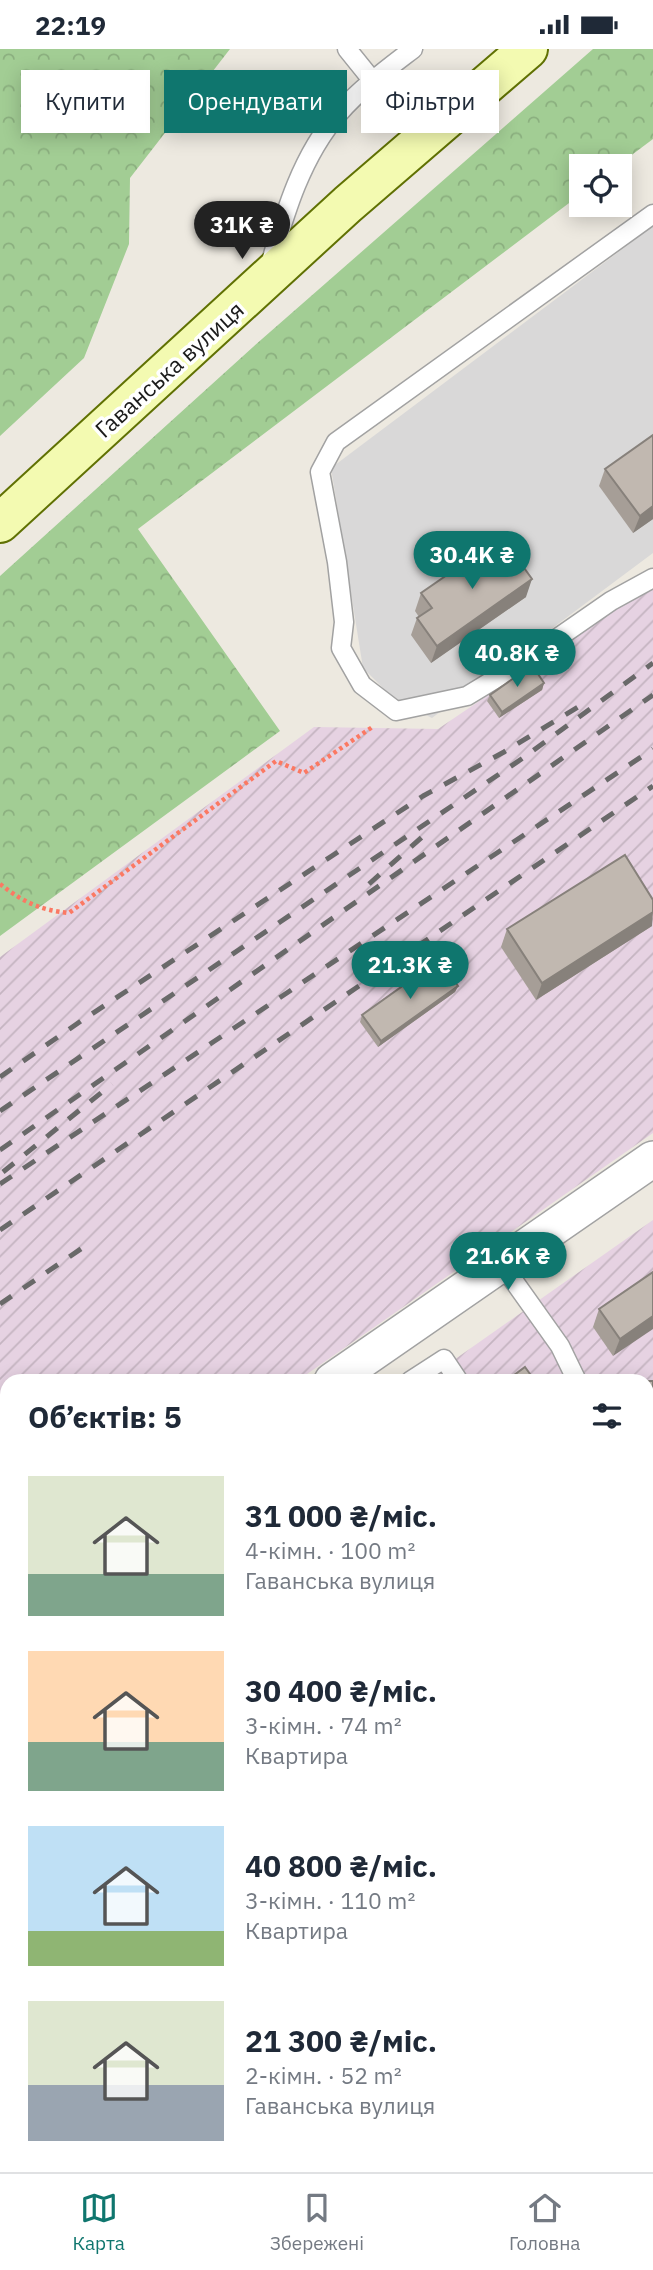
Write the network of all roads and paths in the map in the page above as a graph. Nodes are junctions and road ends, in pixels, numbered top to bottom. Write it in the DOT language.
graph roads {
  1 [pos="347,49"];
  2 [pos="413,49"];
  3 [pos="528,49"];
  4 [pos="364,70"];
  5 [pos="385,70"];
  6 [pos="499,74"];
  7 [pos="361,91"];
  8 [pos="432,133"];
  9 [pos="653,214"];
  10 [pos="265,280"];
  11 [pos="0,523"];
  12 [pos="653,578"];
  13 [pos="396,711"];
  14 [pos="0,884"];
  15 [pos="653,1159"];
  16 [pos="501,1263"];
  17 [pos="342,1374"];
  18 [pos="421,1374"];
  19 [pos="454,1374"];
  20 [pos="574,1374"];
  1 -- 4 [label="lane"];
  2 -- 5 [label="lane"];
  3 -- 6 [label="main road, Гаванська вулиця"];
  7 -- 10 [label="lane"];
  8 -- 10 [label="main road, Гаванська вулиця"];
  9 -- 13 [label="lane"];
  10 -- 11 [label="main road, Гаванська вулиця"];
  12 -- 13 [label="lane"];
  13 -- 14 [label="path"];
  15 -- 16 [label="street"];
  16 -- 17 [label="street"];
  16 -- 20 [label="lane"];
  18 -- 19 [label="lane"];
}
